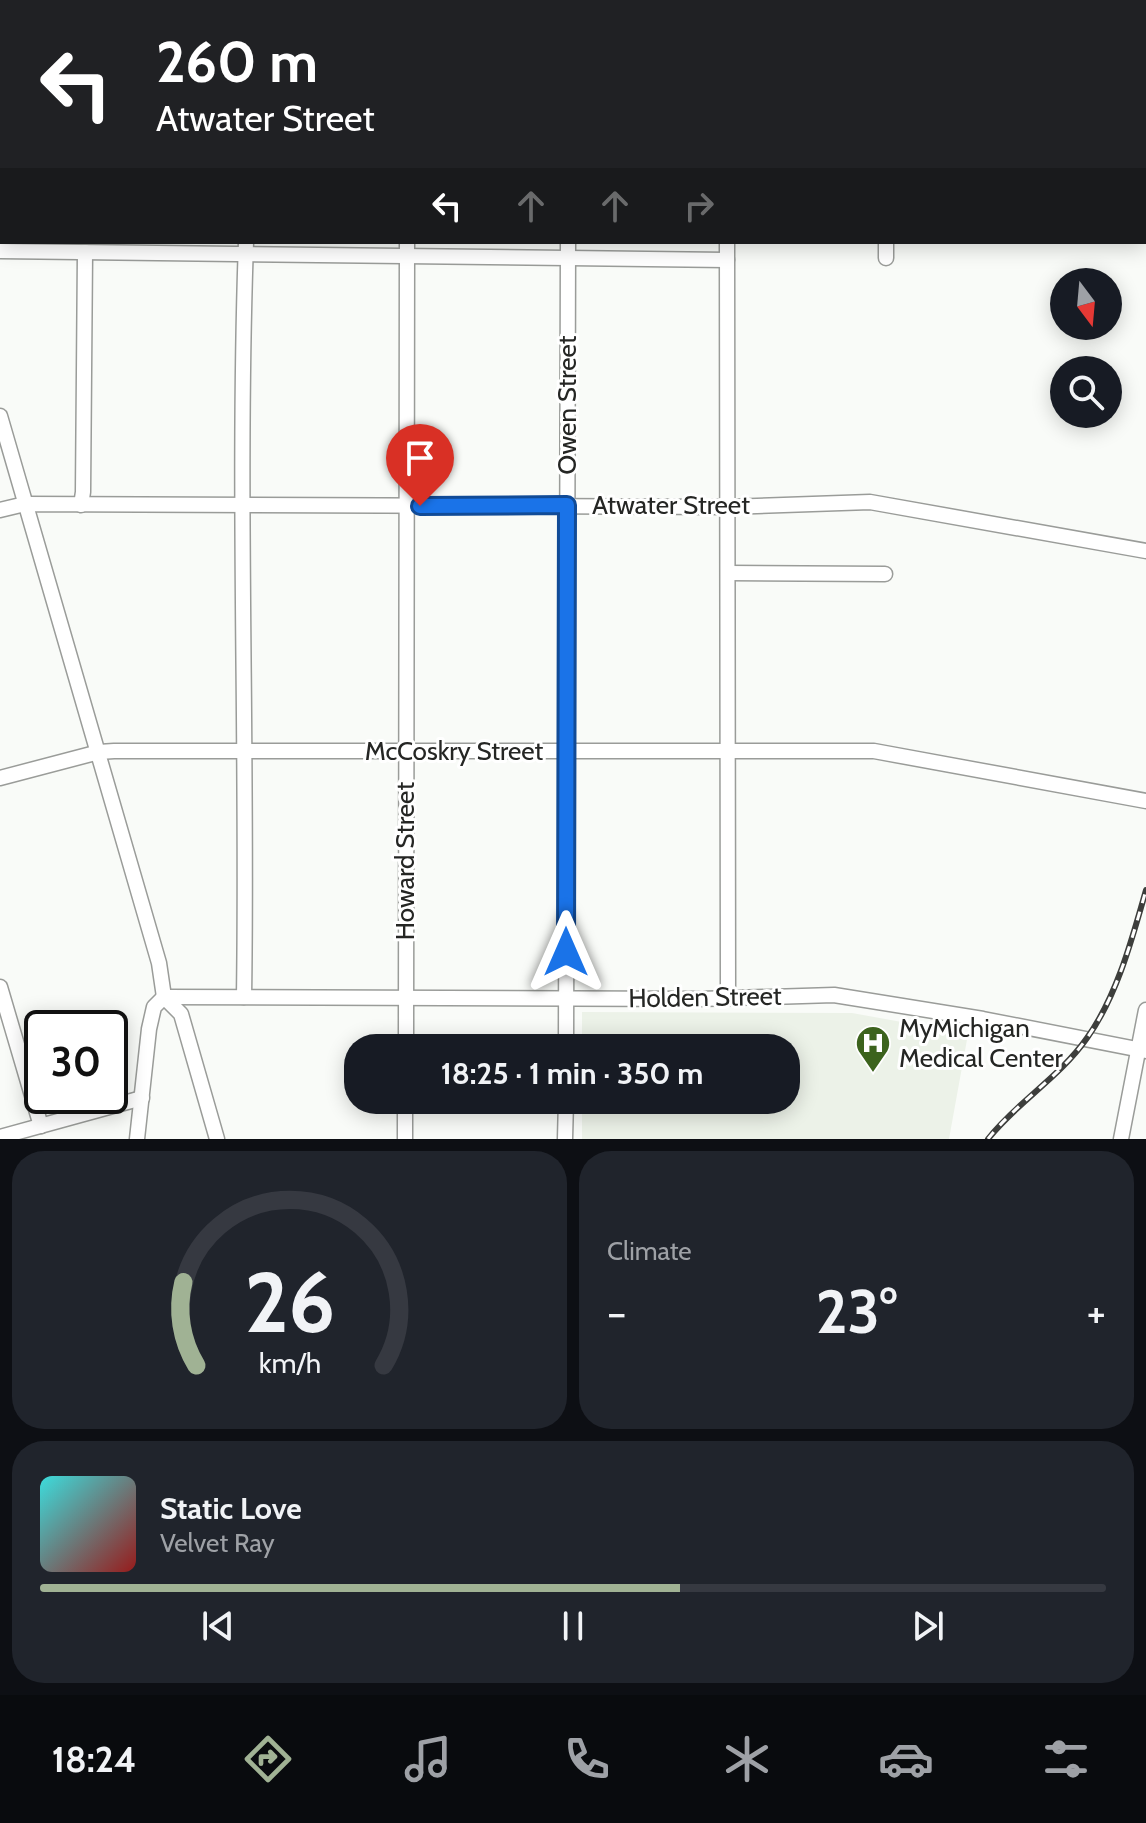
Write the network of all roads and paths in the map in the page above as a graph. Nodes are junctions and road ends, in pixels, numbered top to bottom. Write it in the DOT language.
graph roads {
  1 [pos="568,244"];
  2 [pos="727,244"];
  3 [pos="886,244"];
  4 [pos="246,248"];
  5 [pos="407,249"];
  6 [pos="0,251"];
  7 [pos="85,252"];
  8 [pos="886,258"];
  9 [pos="567,259"];
  10 [pos="727,260"];
  11 [pos="0,416"];
  12 [pos="25,504"];
  13 [pos="81,505"];
  14 [pos="567,505"];
  15 [pos="243,506"];
  16 [pos="405,506"];
  17 [pos="728,507"];
  18 [pos="0,510"];
  19 [pos="1146,551"];
  20 [pos="728,573"];
  21 [pos="885,574"];
  22 [pos="246,750"];
  23 [pos="405,751"];
  24 [pos="567,751"];
  25 [pos="728,751"];
  26 [pos="99,752"];
  27 [pos="0,778"];
  28 [pos="1146,801"];
  29 [pos="0,987"];
  30 [pos="164,997"];
  31 [pos="244,997"];
  32 [pos="406,997"];
  33 [pos="566,998"];
  34 [pos="728,998"];
  35 [pos="1146,1010"];
  36 [pos="406,1034"];
  37 [pos="566,1034"];
  38 [pos="1142,1051"];
  39 [pos="142,1098"];
  40 [pos="405,1114"];
  41 [pos="566,1114"];
  42 [pos="41,1126"];
  43 [pos="0,1137"];
  44 [pos="137,1139"];
  45 [pos="217,1139"];
  46 [pos="405,1139"];
  47 [pos="565,1139"];
  48 [pos="1121,1139"];
  1 -- 9 [label="street, Owen Street"];
  2 -- 10 [label="street"];
  3 -- 8 [label="street"];
  4 -- 5 [label="street"];
  4 -- 7 [label="street"];
  4 -- 15 [label="street"];
  5 -- 9 [label="street"];
  5 -- 16 [label="street, Howard Street"];
  6 -- 7 [label="street"];
  7 -- 13 [label="street"];
  9 -- 10 [label="street"];
  9 -- 14 [label="street, Owen Street"];
  10 -- 17 [label="street"];
  11 -- 12 [label="street"];
  12 -- 13 [label="street, Atwater Street"];
  12 -- 18 [label="street, Atwater Street"];
  12 -- 26 [label="street"];
  13 -- 15 [label="street, Atwater Street"];
  14 -- 16 [label="street, Atwater Street"];
  14 -- 17 [label="street, Atwater Street"];
  14 -- 24 [label="street, Owen Street"];
  15 -- 16 [label="street, Atwater Street"];
  15 -- 22 [label="street"];
  16 -- 23 [label="street, Howard Street"];
  17 -- 19 [label="street, Atwater Street"];
  17 -- 20 [label="street"];
  20 -- 21 [label="street"];
  20 -- 25 [label="street"];
  22 -- 23 [label="street, McCoskry Street"];
  22 -- 26 [label="street, McCoskry Street"];
  22 -- 31 [label="street"];
  23 -- 24 [label="street, McCoskry Street"];
  23 -- 32 [label="street, Howard Street"];
  24 -- 25 [label="street, McCoskry Street"];
  24 -- 33 [label="street, Owen Street"];
  25 -- 28 [label="street, McCoskry Street"];
  25 -- 34 [label="street"];
  26 -- 27 [label="street, McCoskry Street"];
  26 -- 30 [label="street"];
  29 -- 42 [label="street"];
  30 -- 31 [label="street, Holden Street"];
  30 -- 39 [label="street"];
  30 -- 45 [label="street"];
  31 -- 32 [label="street, Holden Street"];
  32 -- 33 [label="street, Holden Street"];
  32 -- 36 [label="street, Howard Street"];
  33 -- 34 [label="street, Holden Street"];
  33 -- 37 [label="street, Owen Street"];
  34 -- 38 [label="street, Holden Street"];
  35 -- 38 [label="street"];
  38 -- 48 [label="street"];
  39 -- 42 [label="street"];
  39 -- 44 [label="street"];
  40 -- 46 [label="street"];
  41 -- 47 [label="street"];
  42 -- 43 [label="street"];
}
